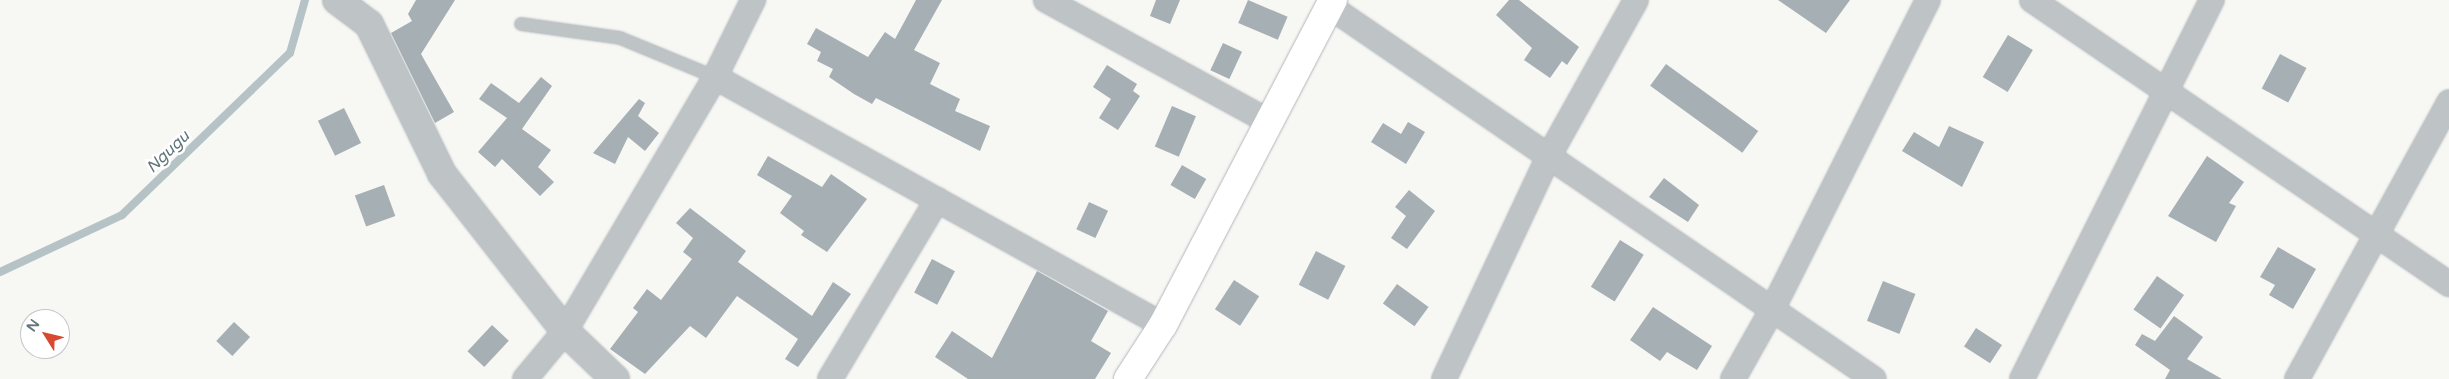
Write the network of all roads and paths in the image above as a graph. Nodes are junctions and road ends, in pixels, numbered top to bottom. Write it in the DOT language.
graph roads {
  1 [pos="753,0"];
  2 [pos="1046,0"];
  3 [pos="1636,0"];
  4 [pos="1928,0"];
  5 [pos="2032,0"];
  6 [pos="2212,0"];
  7 [pos="1331,3"];
  8 [pos="342,4"];
  9 [pos="522,24"];
  10 [pos="715,77"];
  11 [pos="2168,89"];
  12 [pos="2449,102"];
  13 [pos="1268,121"];
  14 [pos="1550,154"];
  15 [pos="937,200"];
  16 [pos="2378,237"];
  17 [pos="2449,284"];
  18 [pos="1773,308"];
  19 [pos="1164,325"];
  20 [pos="565,331"];
  21 [pos="525,379"];
  22 [pos="615,379"];
  23 [pos="830,379"];
  24 [pos="1128,379"];
  25 [pos="1444,379"];
  26 [pos="1733,379"];
  27 [pos="1874,379"];
  28 [pos="2022,379"];
  29 [pos="2297,379"];
  1 -- 10 [label="street"];
  2 -- 13 [label="street"];
  3 -- 14 [label="street"];
  4 -- 18 [label="street"];
  5 -- 11 [label="street"];
  6 -- 11 [label="street"];
  7 -- 13 [label="main road"];
  7 -- 14 [label="street"];
  8 -- 20 [label="street"];
  9 -- 10 [label="lane"];
  10 -- 15 [label="street"];
  10 -- 20 [label="street"];
  11 -- 16 [label="street"];
  11 -- 28 [label="street"];
  12 -- 16 [label="street"];
  13 -- 19 [label="main road"];
  14 -- 18 [label="street"];
  14 -- 25 [label="street"];
  15 -- 19 [label="street"];
  15 -- 23 [label="street"];
  16 -- 17 [label="street"];
  16 -- 29 [label="street"];
  18 -- 26 [label="street"];
  18 -- 27 [label="street"];
  19 -- 24 [label="main road"];
  20 -- 21 [label="street"];
  20 -- 22 [label="street"];
}
